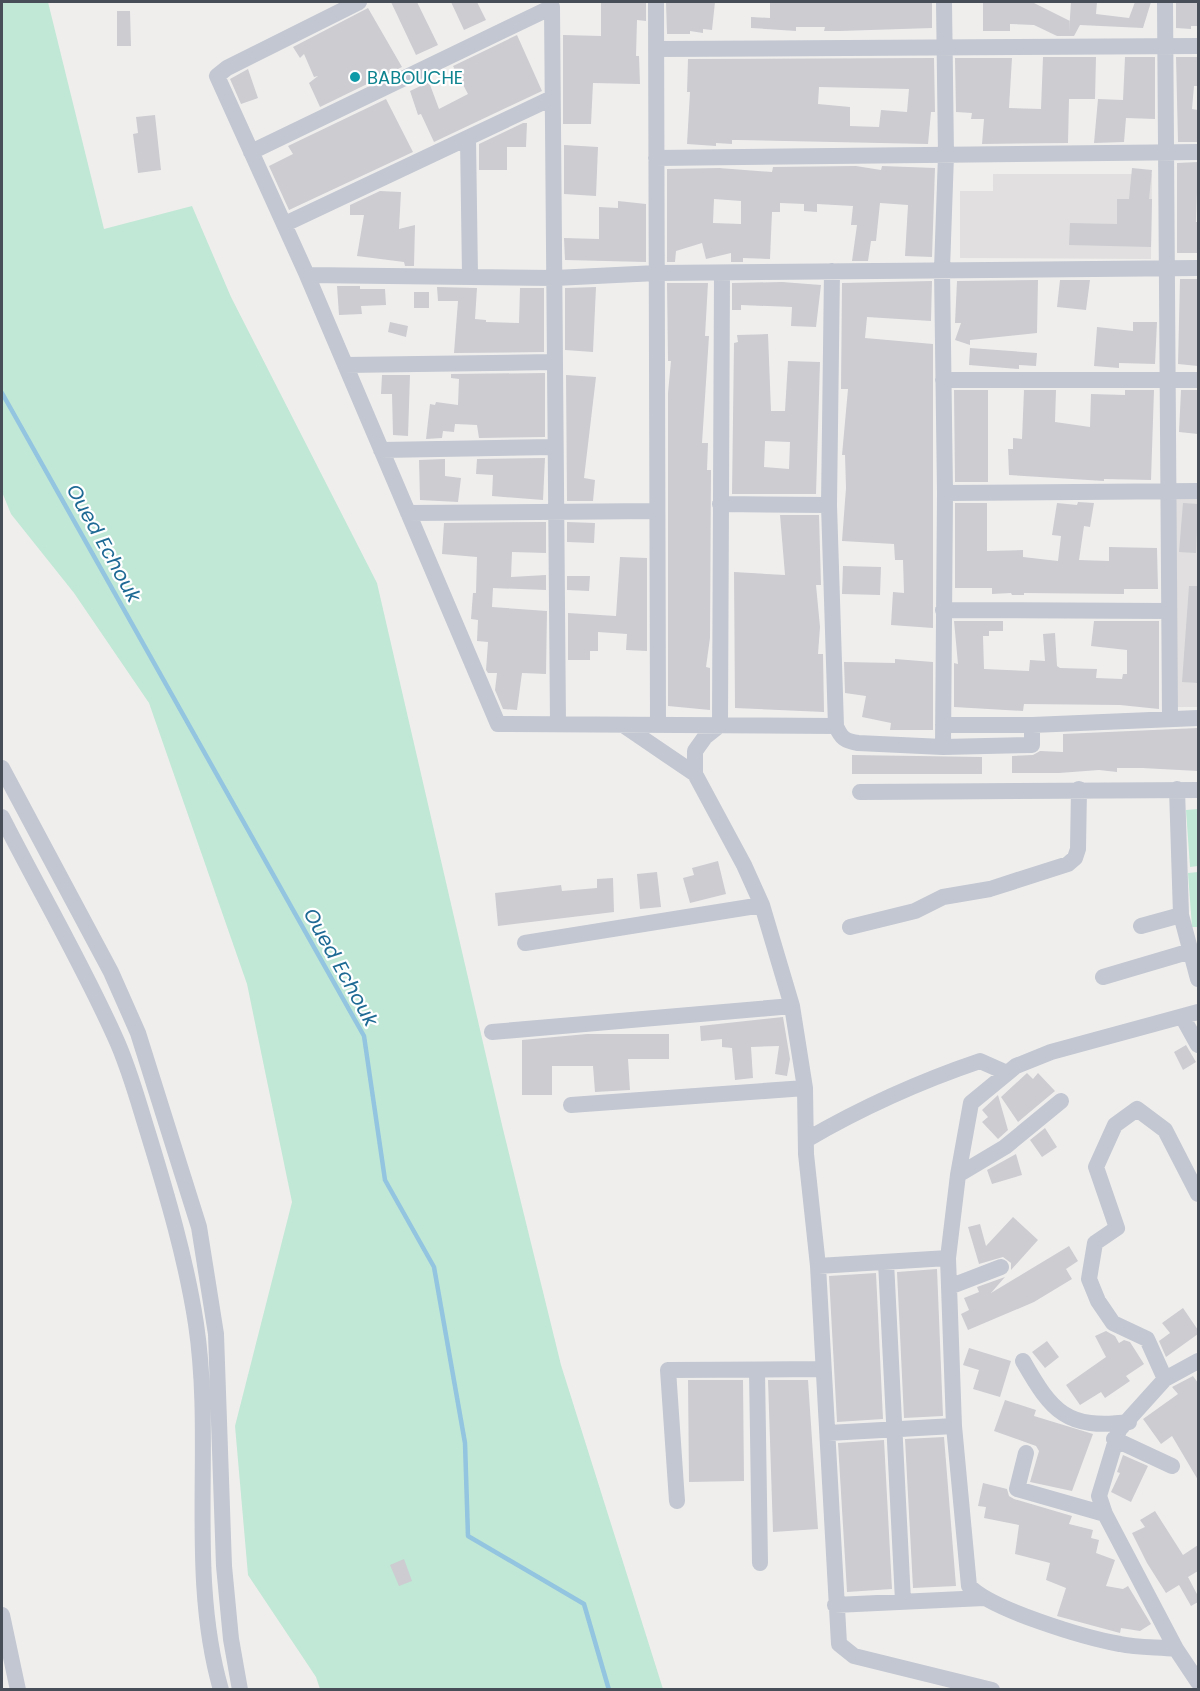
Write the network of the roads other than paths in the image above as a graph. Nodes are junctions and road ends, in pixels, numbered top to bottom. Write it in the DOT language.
graph roads {
  1 [pos="360,2"];
  2 [pos="656,2"];
  3 [pos="944,2"];
  4 [pos="1165,2"];
  5 [pos="1198,46"];
  6 [pos="1165,47"];
  7 [pos="656,49"];
  8 [pos="945,49"];
  9 [pos="552,98"];
  10 [pos="468,138"];
  11 [pos="251,152"];
  12 [pos="1166,152"];
  13 [pos="1198,152"];
  14 [pos="946,154"];
  15 [pos="656,158"];
  16 [pos="285,224"];
  17 [pos="1165,268"];
  18 [pos="1198,268"];
  19 [pos="942,269"];
  20 [pos="832,271"];
  21 [pos="657,273"];
  22 [pos="722,273"];
  23 [pos="307,275"];
  24 [pos="471,276"];
  25 [pos="555,278"];
  26 [pos="554,362"];
  27 [pos="345,364"];
  28 [pos="943,380"];
  29 [pos="1167,380"];
  30 [pos="1198,380"];
  31 [pos="554,447"];
  32 [pos="381,450"];
  33 [pos="1198,491"];
  34 [pos="1168,492"];
  35 [pos="945,493"];
  36 [pos="720,504"];
  37 [pos="830,505"];
  38 [pos="657,511"];
  39 [pos="555,512"];
  40 [pos="408,513"];
  41 [pos="943,610"];
  42 [pos="1169,612"];
  43 [pos="1170,718"];
  44 [pos="1198,718"];
  45 [pos="558,724"];
  46 [pos="623,725"];
  47 [pos="658,725"];
  48 [pos="720,725"];
  49 [pos="943,725"];
  50 [pos="1032,725"];
  51 [pos="836,726"];
  52 [pos="944,747"];
  53 [pos="2,768"];
  54 [pos="694,774"];
  55 [pos="1079,789"];
  56 [pos="1177,789"];
  57 [pos="1198,790"];
  58 [pos="860,792"];
  59 [pos="2,817"];
  60 [pos="762,905"];
  61 [pos="1181,915"];
  62 [pos="1141,926"];
  63 [pos="850,927"];
  64 [pos="525,943"];
  65 [pos="1192,943"];
  66 [pos="1103,977"];
  67 [pos="1198,979"];
  68 [pos="792,1005"];
  69 [pos="1191,1015"];
  70 [pos="492,1032"];
  71 [pos="1198,1045"];
  72 [pos="1007,1073"];
  73 [pos="805,1088"];
  74 [pos="1061,1101"];
  75 [pos="571,1105"];
  76 [pos="806,1140"];
  77 [pos="958,1174"];
  78 [pos="1198,1194"];
  79 [pos="948,1258"];
  80 [pos="886,1262"];
  81 [pos="818,1266"];
  82 [pos="1001,1267"];
  83 [pos="949,1287"];
  84 [pos="1023,1360"];
  85 [pos="1198,1361"];
  86 [pos="823,1369"];
  87 [pos="757,1370"];
  88 [pos="1165,1379"];
  89 [pos="1129,1422"];
  90 [pos="954,1426"];
  91 [pos="896,1429"];
  92 [pos="828,1433"];
  93 [pos="1114,1438"];
  94 [pos="1026,1453"];
  95 [pos="1172,1466"];
  96 [pos="677,1501"];
  97 [pos="1105,1514"];
  98 [pos="760,1563"];
  99 [pos="984,1598"];
  100 [pos="903,1601"];
  101 [pos="835,1605"];
  102 [pos="2,1615"];
  103 [pos="1176,1649"];
  104 [pos="1198,1682"];
  105 [pos="18,1689"];
  106 [pos="221,1689"];
  107 [pos="240,1689"];
  108 [pos="992,1689"];
  1 -- 11 [label="street"];
  2 -- 7 [label="street"];
  3 -- 8 [label="street"];
  4 -- 6 [label="street"];
  5 -- 6 [label="street"];
  6 -- 8 [label="street"];
  6 -- 12 [label="street"];
  7 -- 8 [label="street"];
  7 -- 15 [label="street"];
  8 -- 14 [label="street"];
  9 -- 10 [label="street"];
  9 -- 11 [label="street"];
  9 -- 25 [label="street"];
  10 -- 16 [label="street"];
  10 -- 24 [label="street"];
  11 -- 16 [label="street"];
  12 -- 13 [label="street"];
  12 -- 14 [label="street"];
  12 -- 17 [label="street"];
  14 -- 15 [label="street"];
  14 -- 19 [label="street"];
  15 -- 21 [label="street"];
  16 -- 23 [label="street"];
  17 -- 18 [label="street"];
  17 -- 19 [label="street"];
  17 -- 29 [label="street"];
  19 -- 20 [label="street"];
  19 -- 28 [label="street"];
  20 -- 22 [label="street"];
  20 -- 37 [label="street"];
  21 -- 22 [label="street"];
  21 -- 25 [label="street"];
  21 -- 38 [label="street"];
  22 -- 36 [label="street"];
  23 -- 24 [label="street"];
  23 -- 27 [label="street"];
  24 -- 25 [label="street"];
  25 -- 26 [label="street"];
  26 -- 27 [label="street"];
  26 -- 31 [label="street"];
  27 -- 32 [label="street"];
  28 -- 29 [label="street"];
  28 -- 35 [label="street"];
  29 -- 30 [label="street"];
  29 -- 34 [label="street"];
  31 -- 32 [label="street"];
  31 -- 39 [label="street"];
  32 -- 40 [label="street"];
  33 -- 34 [label="street"];
  34 -- 35 [label="street"];
  34 -- 42 [label="street"];
  35 -- 41 [label="street"];
  36 -- 37 [label="street"];
  36 -- 48 [label="street"];
  37 -- 51 [label="street"];
  38 -- 39 [label="street"];
  38 -- 47 [label="street"];
  39 -- 40 [label="street"];
  39 -- 45 [label="street"];
  40 -- 45 [label="street"];
  41 -- 42 [label="street"];
  41 -- 49 [label="street"];
  42 -- 43 [label="street"];
  43 -- 44 [label="street"];
  43 -- 50 [label="street"];
  45 -- 46 [label="street"];
  46 -- 47 [label="street"];
  46 -- 54 [label="street"];
  47 -- 48 [label="street"];
  48 -- 51 [label="street"];
  48 -- 54 [label="street"];
  49 -- 50 [label="street"];
  49 -- 52 [label="street"];
  50 -- 52 [label="street"];
  51 -- 52 [label="street"];
  53 -- 107 [label="street"];
  54 -- 60 [label="street"];
  55 -- 56 [label="street"];
  55 -- 58 [label="street"];
  55 -- 63 [label="street"];
  56 -- 57 [label="street"];
  56 -- 61 [label="street"];
  59 -- 106 [label="street"];
  60 -- 64 [label="street"];
  60 -- 68 [label="street"];
  61 -- 62 [label="street"];
  61 -- 65 [label="street"];
  65 -- 66 [label="street"];
  65 -- 67 [label="street"];
  68 -- 70 [label="street"];
  68 -- 73 [label="street"];
  69 -- 71 [label="street"];
  69 -- 72 [label="street"];
  72 -- 76 [label="street"];
  72 -- 77 [label="street"];
  73 -- 75 [label="street"];
  73 -- 76 [label="street"];
  74 -- 77 [label="street"];
  76 -- 81 [label="street"];
  77 -- 79 [label="street"];
  78 -- 88 [label="street"];
  79 -- 80 [label="street"];
  79 -- 83 [label="street"];
  80 -- 81 [label="street"];
  80 -- 91 [label="street"];
  81 -- 86 [label="street"];
  82 -- 83 [label="street"];
  83 -- 90 [label="street"];
  84 -- 89 [label="street"];
  85 -- 88 [label="street"];
  86 -- 87 [label="street"];
  86 -- 92 [label="street"];
  87 -- 96 [label="street"];
  87 -- 98 [label="street"];
  88 -- 89 [label="street"];
  89 -- 93 [label="street"];
  90 -- 91 [label="street"];
  90 -- 99 [label="street"];
  91 -- 92 [label="street"];
  91 -- 100 [label="street"];
  92 -- 101 [label="street"];
  93 -- 95 [label="street"];
  93 -- 97 [label="street"];
  94 -- 97 [label="street"];
  97 -- 103 [label="street"];
  99 -- 100 [label="street"];
  99 -- 103 [label="street"];
  100 -- 101 [label="street"];
  101 -- 108 [label="street"];
  102 -- 105 [label="street"];
  103 -- 104 [label="street"];
}
